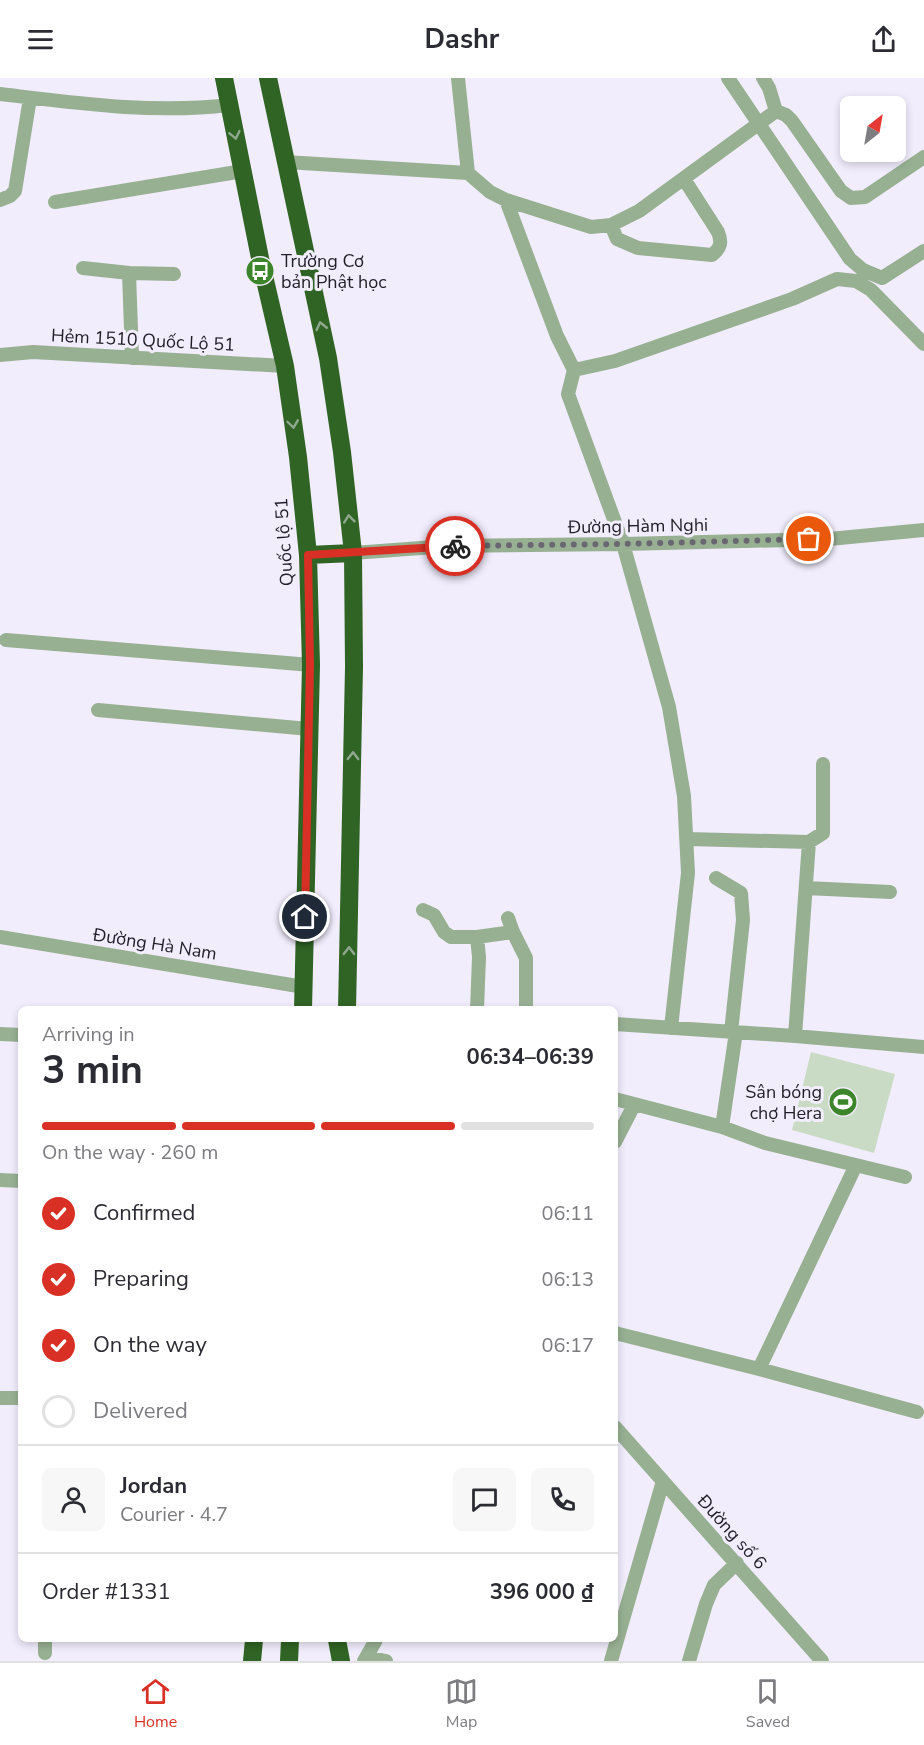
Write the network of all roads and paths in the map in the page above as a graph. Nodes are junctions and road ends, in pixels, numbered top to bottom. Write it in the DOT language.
graph roads {
  1 [pos="224,78"];
  2 [pos="268,78"];
  3 [pos="458,78"];
  4 [pos="728,78"];
  5 [pos="763,78"];
  6 [pos="0,94"];
  7 [pos="30,98"];
  8 [pos="229,105"];
  9 [pos="776,111"];
  10 [pos="760,123"];
  11 [pos="924,157"];
  12 [pos="285,162"];
  13 [pos="243,171"];
  14 [pos="468,173"];
  15 [pos="684,179"];
  16 [pos="0,200"];
  17 [pos="506,200"];
  18 [pos="55,202"];
  19 [pos="611,225"];
  20 [pos="924,251"];
  21 [pos="83,268"];
  22 [pos="129,273"];
  23 [pos="174,274"];
  24 [pos="924,344"];
  25 [pos="0,355"];
  26 [pos="132,358"];
  27 [pos="285,366"];
  28 [pos="574,370"];
  29 [pos="924,530"];
  30 [pos="623,544"];
  31 [pos="352,553"];
  32 [pos="308,555"];
  33 [pos="6,640"];
  34 [pos="310,665"];
  35 [pos="98,710"];
  36 [pos="309,729"];
  37 [pos="823,764"];
  38 [pos="687,838"];
  39 [pos="809,842"];
  40 [pos="716,878"];
  41 [pos="806,888"];
  42 [pos="890,892"];
  43 [pos="423,910"];
  44 [pos="508,918"];
  45 [pos="513,932"];
  46 [pos="0,937"];
  47 [pos="477,937"];
  48 [pos="304,987"];
  49 [pos="303,1006"];
  50 [pos="347,1006"];
  51 [pos="477,1006"];
  52 [pos="526,1006"];
  53 [pos="618,1024"];
  54 [pos="671,1028"];
  55 [pos="733,1032"];
  56 [pos="0,1034"];
  57 [pos="18,1035"];
  58 [pos="795,1036"];
  59 [pos="924,1047"];
  60 [pos="618,1100"];
  61 [pos="634,1105"];
  62 [pos="722,1127"];
  63 [pos="618,1136"];
  64 [pos="856,1165"];
  65 [pos="905,1177"];
  66 [pos="0,1180"];
  67 [pos="18,1181"];
  68 [pos="618,1334"];
  69 [pos="759,1369"];
  70 [pos="0,1398"];
  71 [pos="18,1398"];
  72 [pos="917,1412"];
  73 [pos="618,1430"];
  74 [pos="663,1481"];
  75 [pos="737,1563"];
  76 [pos="618,1637"];
  77 [pos="254,1642"];
  78 [pos="290,1642"];
  79 [pos="335,1642"];
  80 [pos="336,1642"];
  81 [pos="375,1642"];
  82 [pos="616,1642"];
  83 [pos="366,1659"];
  84 [pos="252,1661"];
  85 [pos="289,1661"];
  86 [pos="333,1661"];
  87 [pos="341,1661"];
  88 [pos="386,1661"];
  89 [pos="611,1661"];
  90 [pos="689,1661"];
  91 [pos="822,1661"];
  1 -- 8 [label="highway, Quốc lộ 51"];
  2 -- 12 [label="highway"];
  3 -- 14 [label="street"];
  4 -- 10 [label="street"];
  5 -- 9 [label="street"];
  6 -- 7 [label="street"];
  7 -- 8 [label="street"];
  7 -- 16 [label="street"];
  8 -- 13 [label="highway, Quốc lộ 51, one-way"];
  9 -- 10 [label="street"];
  9 -- 11 [label="street"];
  10 -- 15 [label="street"];
  10 -- 20 [label="street"];
  12 -- 14 [label="street"];
  31 -- 12 [label="highway, one-way"];
  13 -- 18 [label="street"];
  13 -- 27 [label="highway, Quốc lộ 51"];
  14 -- 17 [label="street"];
  15 -- 19 [label="street"];
  15 -- 19 [label="street"];
  17 -- 19 [label="street"];
  17 -- 28 [label="street"];
  21 -- 22 [label="street"];
  22 -- 23 [label="street"];
  22 -- 26 [label="street"];
  24 -- 28 [label="street"];
  25 -- 26 [label="street, Hẻm 1510 Quốc Lộ 51"];
  26 -- 27 [label="street, Hẻm 1510 Quốc Lộ 51"];
  27 -- 32 [label="highway, Quốc lộ 51, one-way"];
  28 -- 30 [label="street"];
  29 -- 30 [label="street, Đường Hàm Nghi"];
  30 -- 31 [label="street, Đường Hàm Nghi"];
  30 -- 38 [label="street"];
  31 -- 32 [label="highway"];
  50 -- 31 [label="highway, one-way"];
  32 -- 34 [label="highway, Quốc lộ 51"];
  33 -- 34 [label="street"];
  34 -- 36 [label="highway, Quốc lộ 51"];
  35 -- 36 [label="street"];
  36 -- 48 [label="highway, Quốc lộ 51"];
  37 -- 39 [label="street"];
  38 -- 39 [label="street"];
  38 -- 54 [label="street"];
  39 -- 41 [label="street"];
  40 -- 55 [label="street"];
  41 -- 42 [label="street"];
  41 -- 58 [label="street"];
  43 -- 47 [label="street"];
  44 -- 45 [label="street"];
  45 -- 47 [label="street"];
  45 -- 52 [label="street"];
  46 -- 48 [label="street, Đường Hà Nam"];
  47 -- 51 [label="street"];
  48 -- 49 [label="highway, Quốc lộ 51"];
  53 -- 54 [label="street"];
  54 -- 55 [label="street"];
  55 -- 58 [label="street"];
  55 -- 62 [label="street"];
  56 -- 57 [label="street"];
  58 -- 59 [label="street"];
  60 -- 61 [label="street"];
  61 -- 62 [label="street"];
  61 -- 63 [label="street"];
  62 -- 64 [label="street"];
  64 -- 65 [label="street"];
  64 -- 69 [label="street"];
  66 -- 67 [label="street"];
  68 -- 69 [label="street"];
  69 -- 72 [label="street"];
  70 -- 71 [label="street"];
  73 -- 74 [label="street, Đường số 6"];
  74 -- 75 [label="street, Đường số 6"];
  74 -- 76 [label="street"];
  75 -- 90 [label="street"];
  75 -- 91 [label="street, Đường số 6"];
  77 -- 84 [label="highway"];
  78 -- 85 [label="highway"];
  79 -- 86 [label="highway"];
  80 -- 87 [label="highway"];
  81 -- 83 [label="street"];
  82 -- 89 [label="street"];
  83 -- 88 [label="street"];
}
